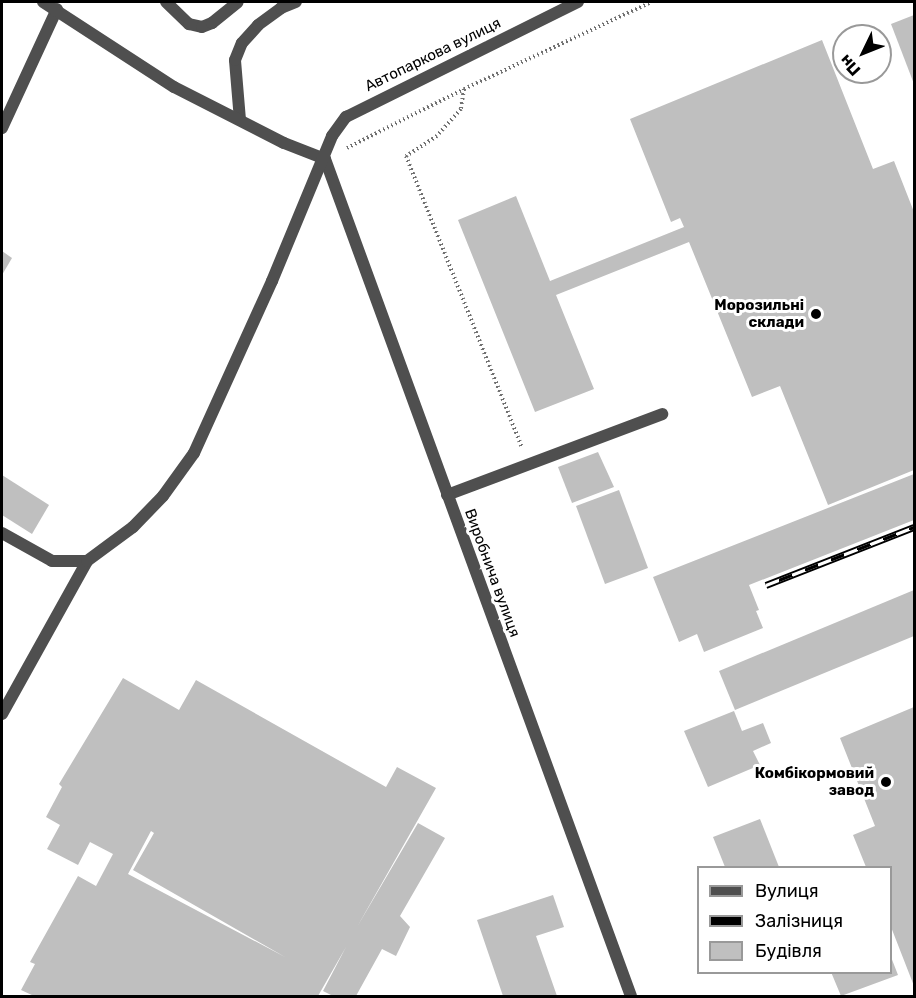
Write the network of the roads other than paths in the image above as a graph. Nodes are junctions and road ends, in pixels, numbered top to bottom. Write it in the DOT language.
graph roads {
  1 [pos="43,2"];
  2 [pos="166,2"];
  3 [pos="296,2"];
  4 [pos="578,2"];
  5 [pos="234,3"];
  6 [pos="58,5"];
  7 [pos="240,120"];
  8 [pos="2,128"];
  9 [pos="325,159"];
  10 [pos="662,414"];
  11 [pos="447,495"];
  12 [pos="2,533"];
  13 [pos="87,561"];
  14 [pos="2,714"];
  15 [pos="632,996"];
  1 -- 6 [label="street"];
  2 -- 5 [label="street"];
  3 -- 7 [label="street"];
  4 -- 9 [label="street, Автопаркова вулиця"];
  6 -- 7 [label="street"];
  6 -- 8 [label="street"];
  7 -- 9 [label="street"];
  9 -- 11 [label="street, Виробнича вулиця"];
  9 -- 13 [label="street, Автопаркова вулиця"];
  10 -- 11 [label="street"];
  11 -- 15 [label="street, Виробнича вулиця"];
  12 -- 13 [label="street"];
  13 -- 14 [label="street"];
}
